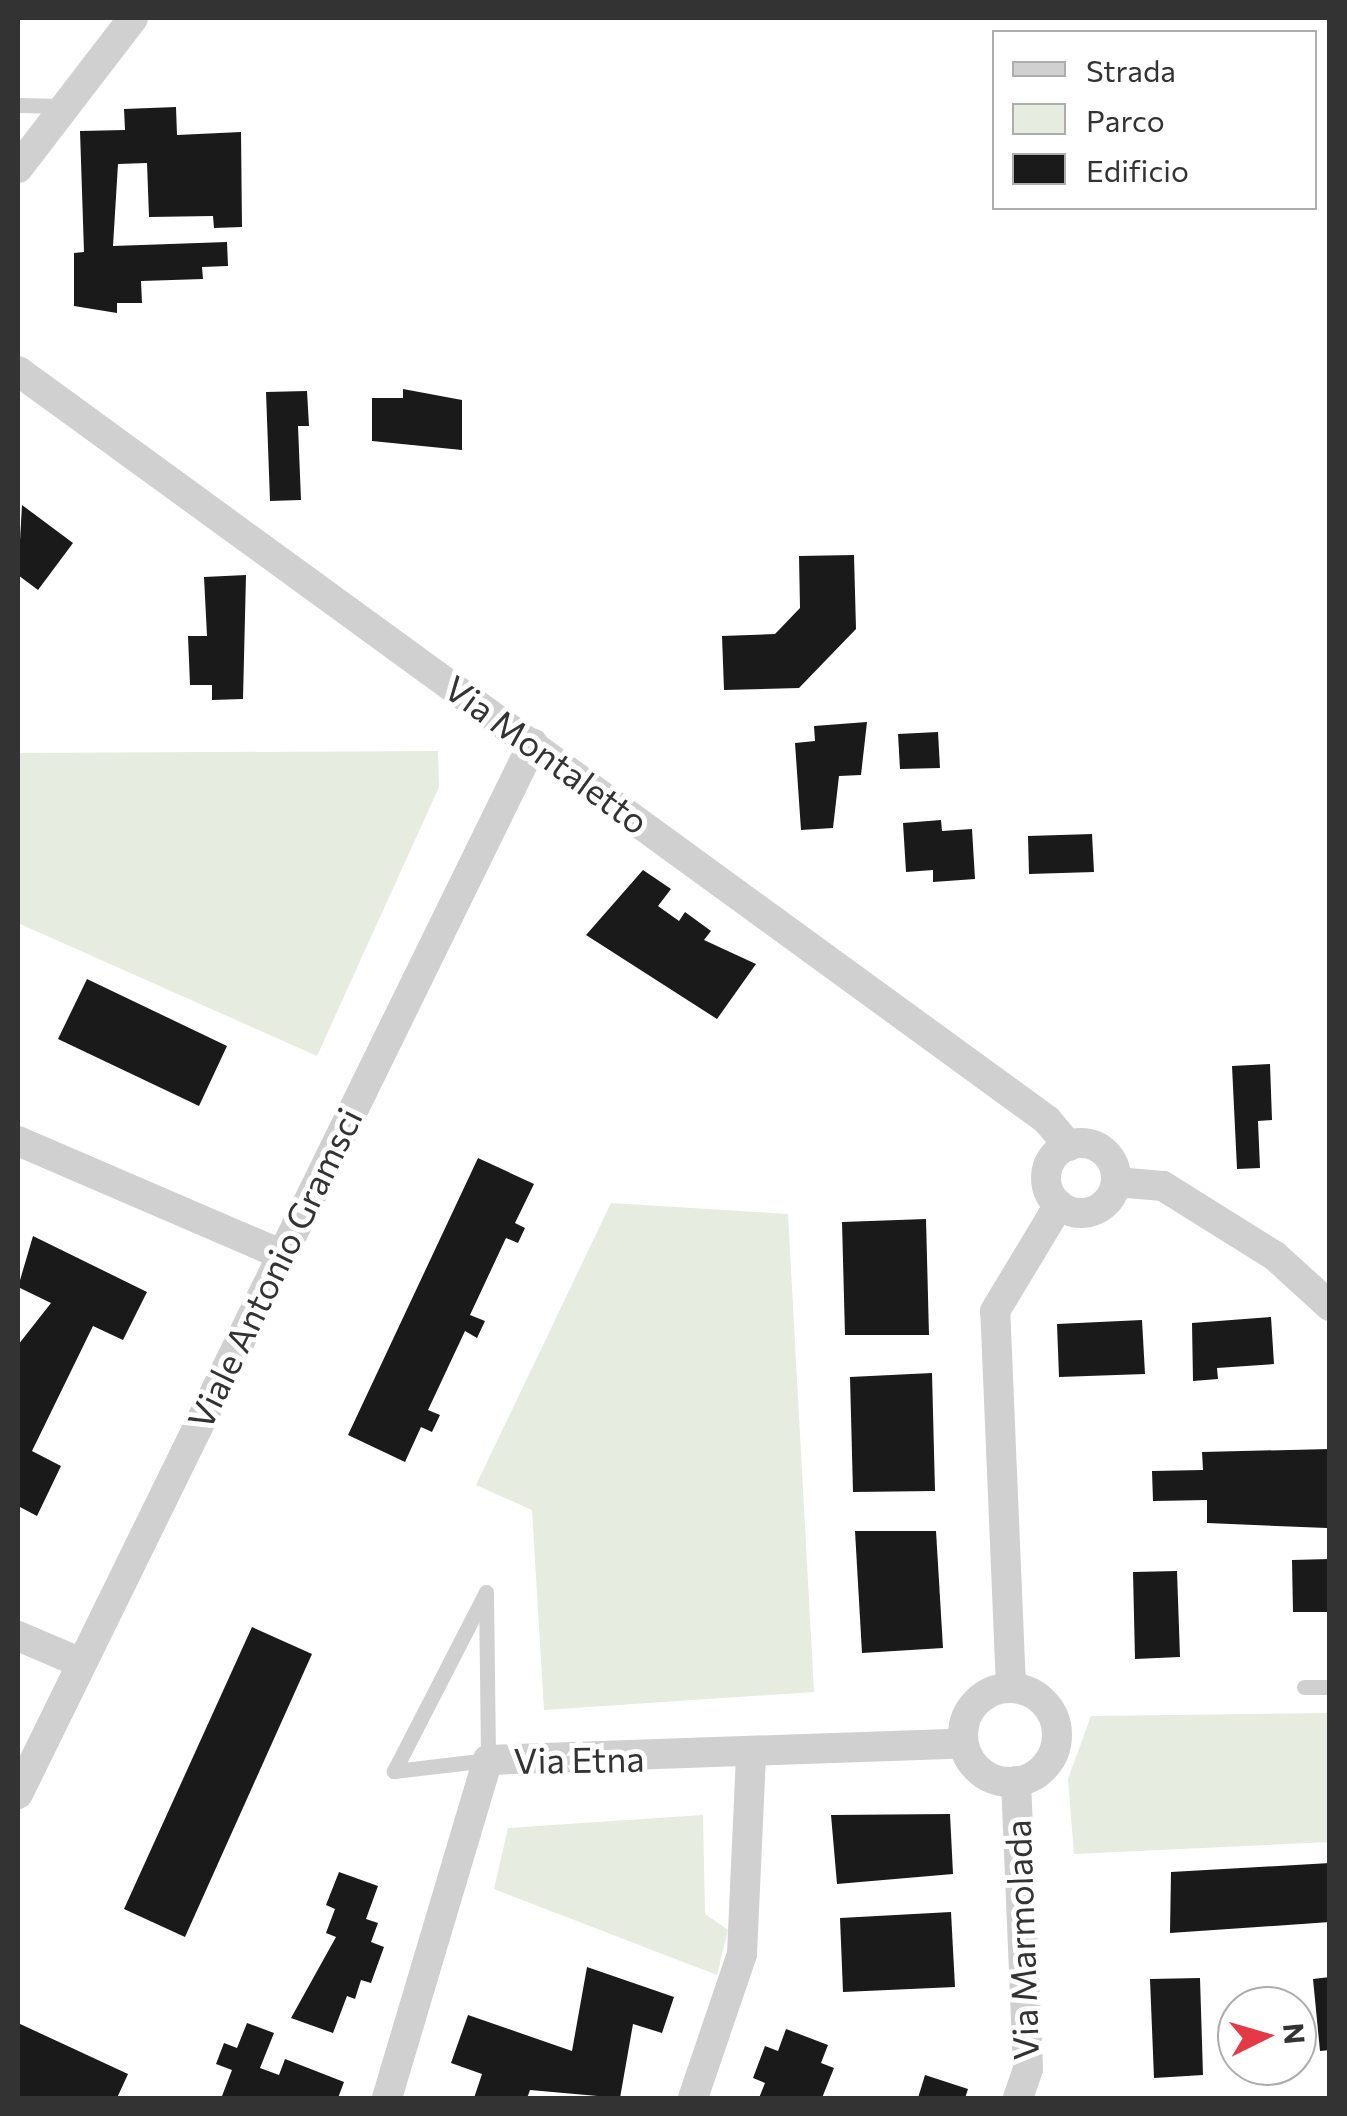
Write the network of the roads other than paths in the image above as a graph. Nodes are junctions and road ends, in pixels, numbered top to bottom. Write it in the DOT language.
graph roads {
  1 [pos="132,18"];
  2 [pos="18,105"];
  3 [pos="62,106"];
  4 [pos="18,168"];
  5 [pos="18,370"];
  6 [pos="533,742"];
  7 [pos="18,1141"];
  8 [pos="1069,1146"];
  9 [pos="1116,1182"];
  10 [pos="1059,1205"];
  11 [pos="280,1254"];
  12 [pos="1330,1306"];
  13 [pos="18,1636"];
  14 [pos="79,1662"];
  15 [pos="1012,1687"];
  16 [pos="1304,1687"];
  17 [pos="1330,1687"];
  18 [pos="964,1743"];
  19 [pos="751,1756"];
  20 [pos="488,1760"];
  21 [pos="1016,1781"];
  22 [pos="18,1794"];
  23 [pos="387,2098"];
  24 [pos="693,2098"];
  25 [pos="1018,2098"];
  1 -- 3 [label="street"];
  2 -- 3 [label="lane"];
  3 -- 4 [label="street"];
  5 -- 6 [label="street, Via Montaletto"];
  6 -- 8 [label="street, Via Montaletto"];
  6 -- 11 [label="street, Viale Antonio Gramsci"];
  7 -- 11 [label="street"];
  8 -- 9 [label="street"];
  8 -- 10 [label="street"];
  9 -- 10 [label="street"];
  9 -- 12 [label="street"];
  10 -- 15 [label="street"];
  11 -- 14 [label="street, Viale Antonio Gramsci"];
  13 -- 14 [label="street"];
  14 -- 22 [label="street, Viale Antonio Gramsci"];
  15 -- 18 [label="street"];
  15 -- 21 [label="street"];
  16 -- 17 [label="lane"];
  18 -- 19 [label="street, Via Etna"];
  18 -- 21 [label="street"];
  19 -- 20 [label="street, Via Etna"];
  19 -- 24 [label="street"];
  20 -- 20 [label="lane"];
  20 -- 23 [label="street, Via Etna"];
  21 -- 25 [label="street, Via Marmolada"];
}
